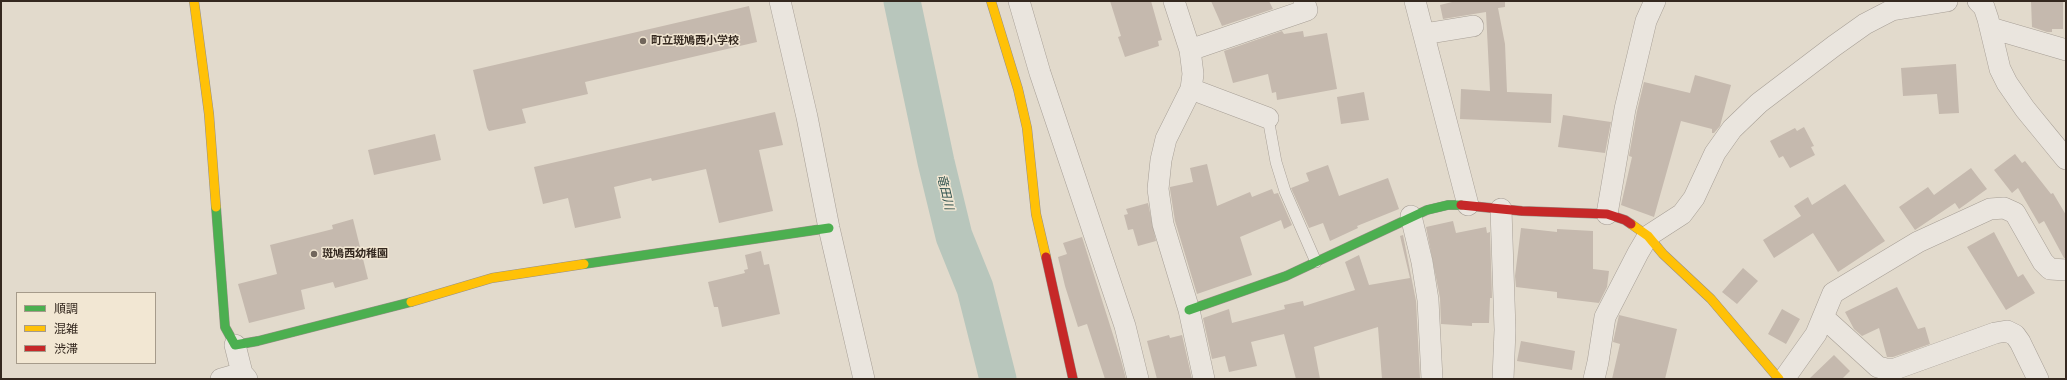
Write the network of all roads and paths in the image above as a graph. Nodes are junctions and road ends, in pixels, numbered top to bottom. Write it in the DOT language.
graph roads {
  1 [pos="194,1"];
  2 [pos="780,1"];
  3 [pos="991,1"];
  4 [pos="1019,1"];
  5 [pos="1174,1"];
  6 [pos="1304,1"];
  7 [pos="1415,1"];
  8 [pos="1655,1"];
  9 [pos="1948,1"];
  10 [pos="1978,1"];
  11 [pos="1896,6"];
  12 [pos="1472,26"];
  13 [pos="1991,28"];
  14 [pos="1424,34"];
  15 [pos="1190,50"];
  16 [pos="2066,50"];
  17 [pos="1191,89"];
  18 [pos="1268,118"];
  19 [pos="2066,159"];
  20 [pos="1468,205"];
  21 [pos="1501,209"];
  22 [pos="1607,214"];
  23 [pos="1411,216"];
  24 [pos="829,228"];
  25 [pos="1648,236"];
  26 [pos="1316,262"];
  27 [pos="2066,270"];
  28 [pos="1189,310"];
  29 [pos="1823,317"];
  30 [pos="235,345"];
  31 [pos="245,376"];
  32 [pos="221,379"];
  33 [pos="864,379"];
  34 [pos="1073,379"];
  35 [pos="1138,379"];
  36 [pos="1204,379"];
  37 [pos="1432,379"];
  38 [pos="1503,379"];
  39 [pos="1594,379"];
  40 [pos="1779,379"];
  41 [pos="1784,379"];
  42 [pos="2038,379"];
  1 -- 30 [label="street"];
  2 -- 24 [label="street"];
  3 -- 34 [label="street"];
  4 -- 35 [label="street"];
  5 -- 15 [label="street"];
  6 -- 15 [label="street"];
  7 -- 14 [label="street"];
  8 -- 22 [label="street"];
  9 -- 11 [label="street"];
  10 -- 13 [label="street"];
  11 -- 25 [label="street"];
  12 -- 14 [label="street"];
  13 -- 16 [label="street"];
  13 -- 19 [label="street"];
  14 -- 20 [label="street"];
  15 -- 17 [label="street"];
  17 -- 18 [label="street"];
  17 -- 28 [label="street"];
  18 -- 26 [label="lane"];
  20 -- 21 [label="street"];
  20 -- 23 [label="street"];
  21 -- 22 [label="street"];
  21 -- 38 [label="street"];
  22 -- 25 [label="street"];
  23 -- 26 [label="street"];
  23 -- 37 [label="street"];
  24 -- 30 [label="street"];
  24 -- 33 [label="street"];
  25 -- 39 [label="street"];
  25 -- 40 [label="street"];
  26 -- 28 [label="street"];
  27 -- 29 [label="street"];
  28 -- 36 [label="street"];
  29 -- 41 [label="street"];
  29 -- 42 [label="street"];
  30 -- 31 [label="street"];
  31 -- 32 [label="street"];
}
